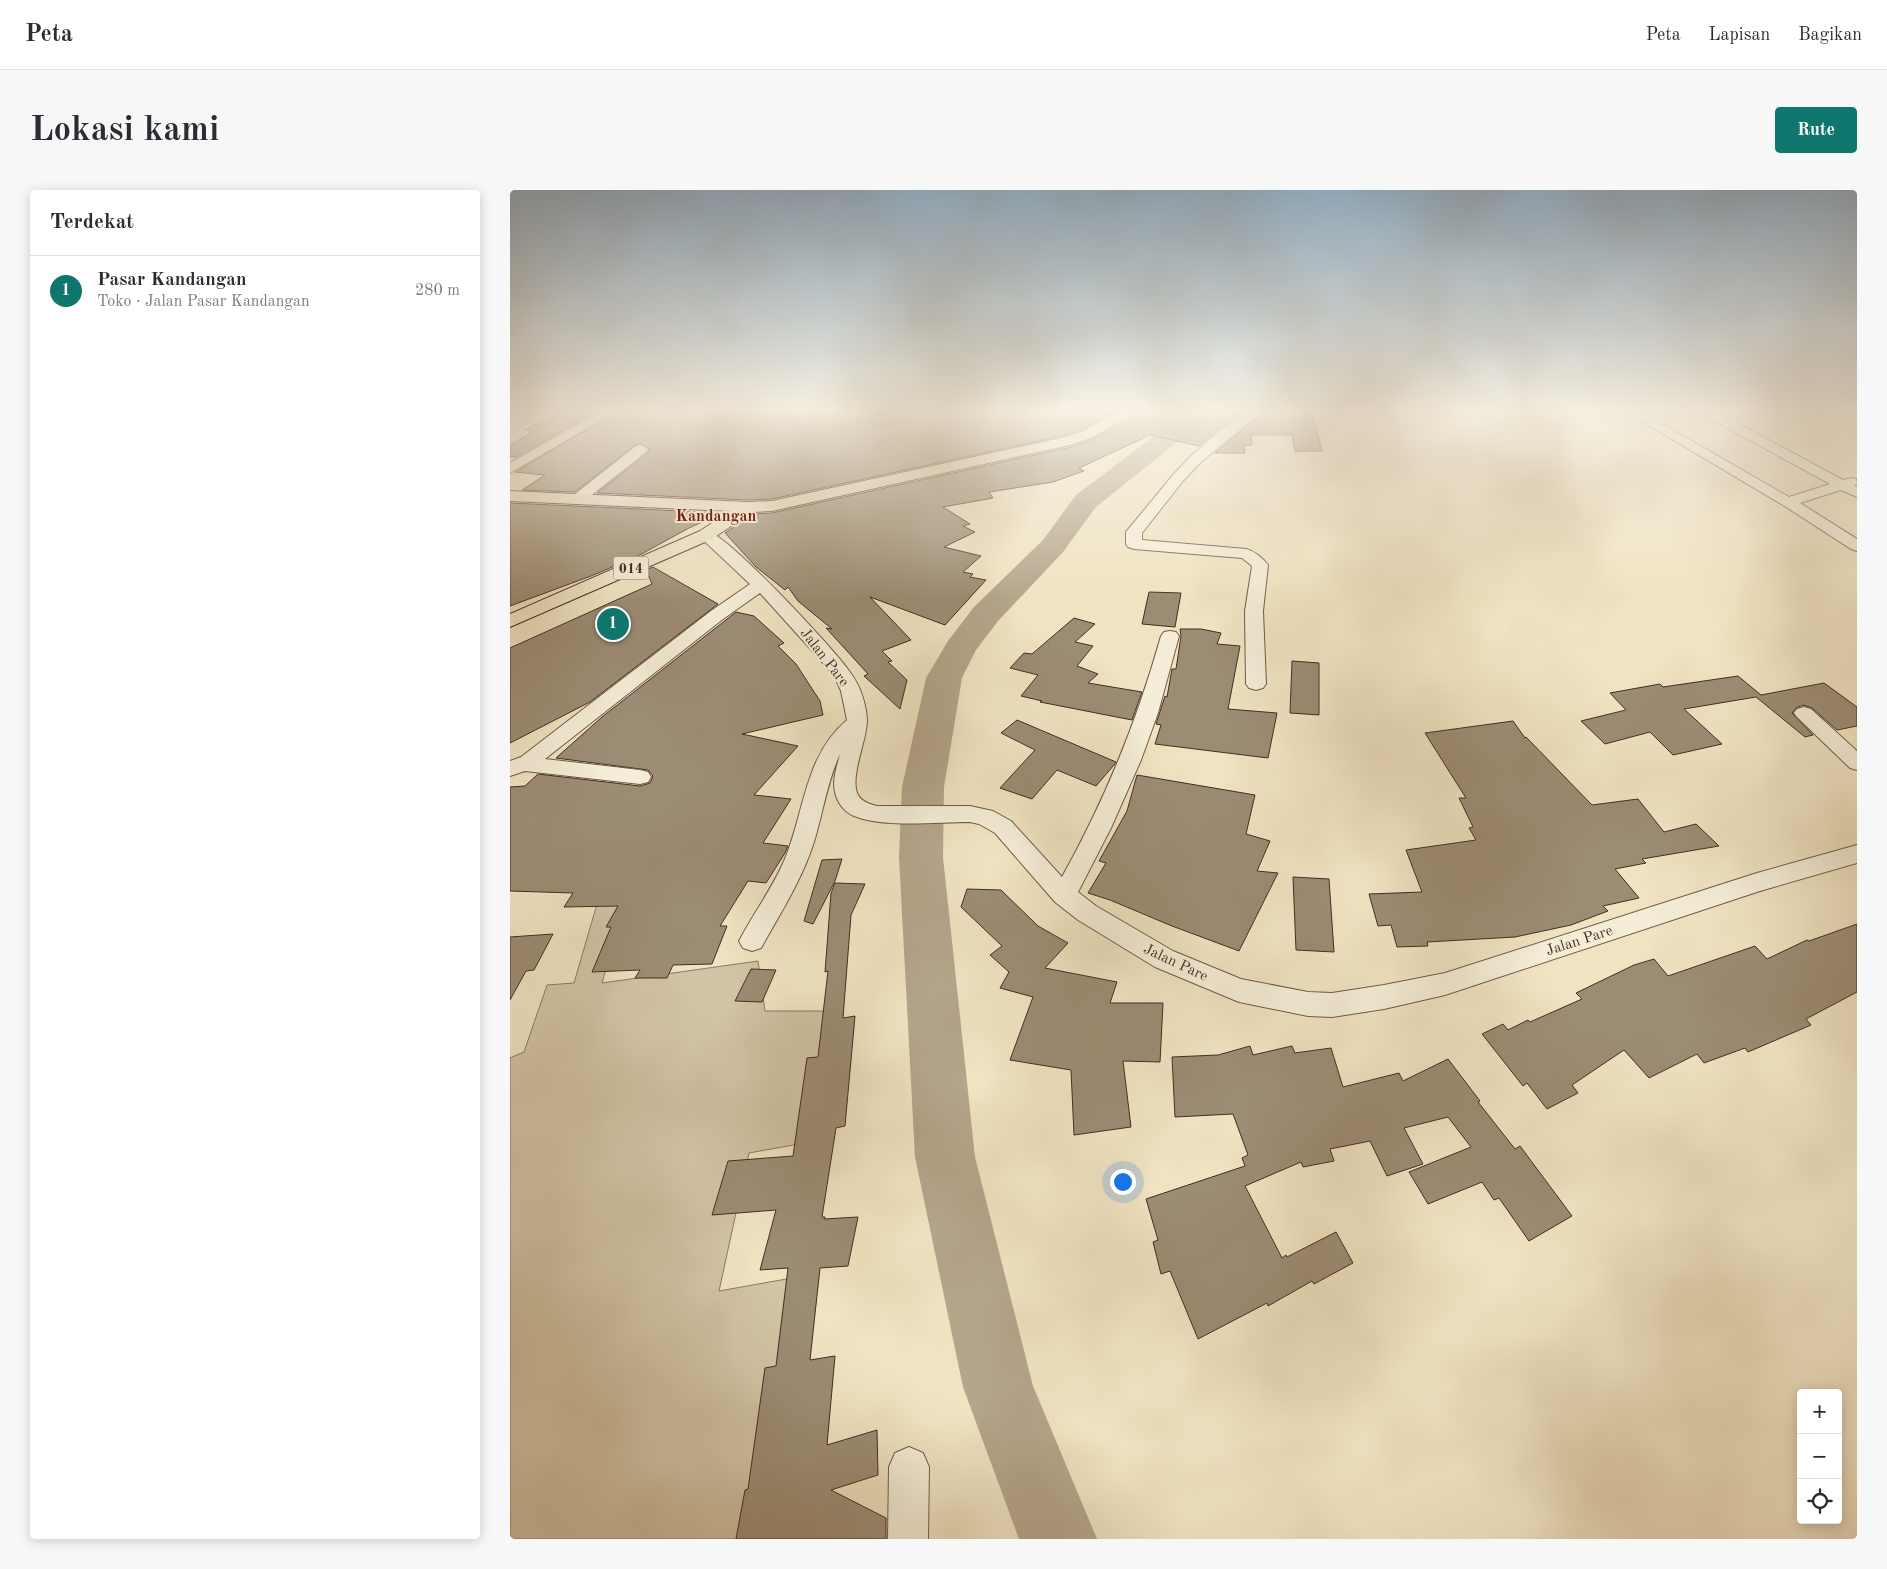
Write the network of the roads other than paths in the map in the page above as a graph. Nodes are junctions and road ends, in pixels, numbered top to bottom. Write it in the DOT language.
graph roads {
  1 [pos="610,473"];
  2 [pos="929,473"];
  3 [pos="1183,473"];
  4 [pos="1738,473"];
  5 [pos="1821,473"];
  6 [pos="1857,480"];
  7 [pos="1842,484"];
  8 [pos="1857,493"];
  9 [pos="510,496"];
  10 [pos="578,498"];
  11 [pos="1788,502"];
  12 [pos="748,507"];
  13 [pos="706,536"];
  14 [pos="1857,546"];
  15 [pos="760,585"];
  16 [pos="510,621"];
  17 [pos="1170,636"];
  18 [pos="1256,684"];
  19 [pos="1804,713"];
  20 [pos="856,722"];
  21 [pos="1857,763"];
  22 [pos="516,767"];
  23 [pos="640,776"];
  24 [pos="1857,854"];
  25 [pos="1064,894"];
  26 [pos="752,941"];
  27 [pos="910,1467"];
  28 [pos="908,1539"];
  1 -- 10 [label="street"];
  2 -- 12 [label="main road"];
  3 -- 18 [label="street"];
  4 -- 11 [label="street"];
  5 -- 7 [label="street"];
  6 -- 7 [label="street"];
  7 -- 8 [label="street"];
  7 -- 11 [label="street"];
  9 -- 10 [label="main road"];
  10 -- 12 [label="main road"];
  11 -- 14 [label="street"];
  12 -- 13 [label="main road, 014"];
  13 -- 15 [label="street, Jalan Pare"];
  13 -- 16 [label="main road, 014"];
  15 -- 20 [label="street, Jalan Pare"];
  15 -- 22 [label="street"];
  17 -- 25 [label="street"];
  19 -- 21 [label="street"];
  20 -- 25 [label="street, Jalan Pare"];
  20 -- 26 [label="street"];
  22 -- 23 [label="street"];
  24 -- 25 [label="street, Jalan Pare"];
  27 -- 28 [label="street"];
}
